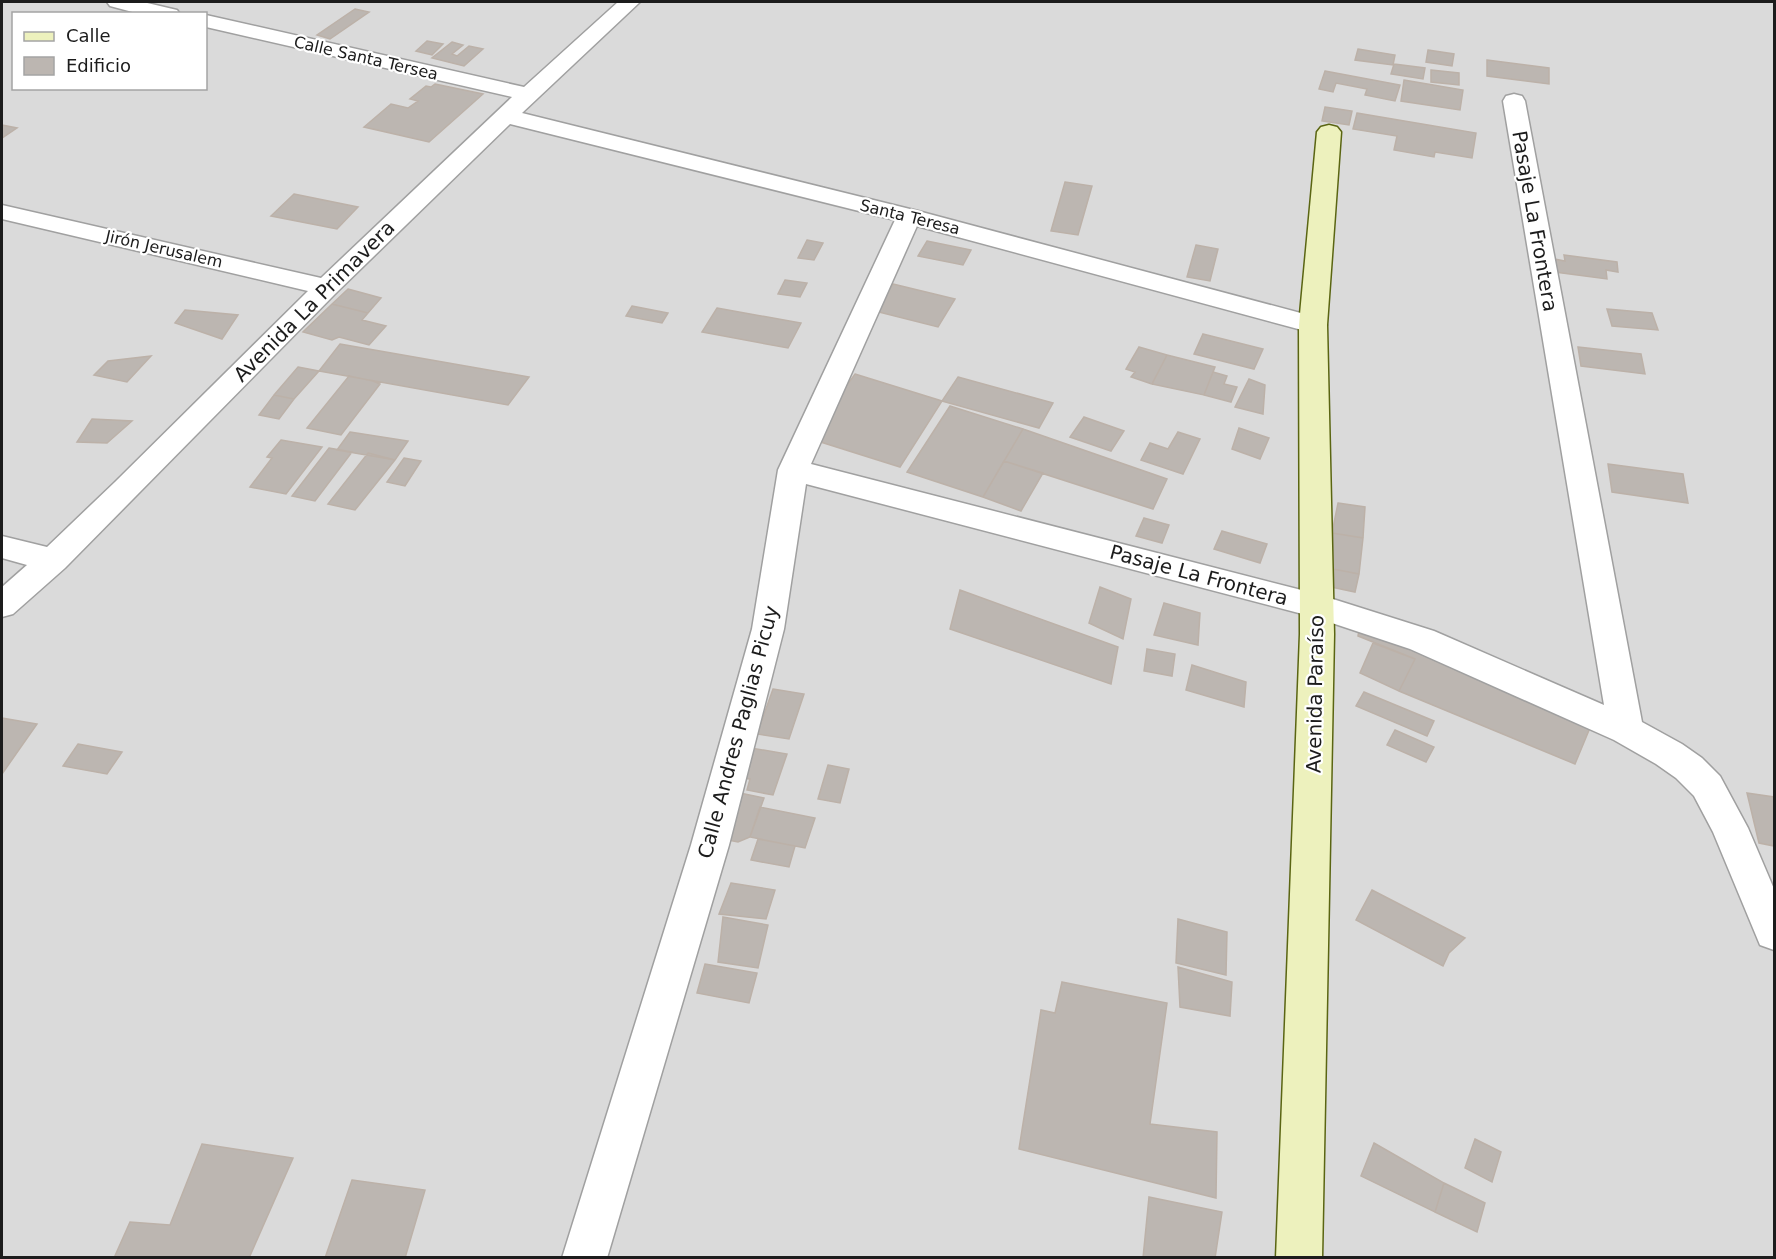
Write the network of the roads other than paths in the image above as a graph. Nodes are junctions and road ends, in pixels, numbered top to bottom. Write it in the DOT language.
graph roads {
  1 [pos="117,2"];
  2 [pos="630,2"];
  3 [pos="161,12"];
  4 [pos="207,21"];
  5 [pos="527,94"];
  6 [pos="1514,101"];
  7 [pos="504,116"];
  8 [pos="1329,132"];
  9 [pos="2,212"];
  10 [pos="909,216"];
  11 [pos="327,287"];
  12 [pos="1313,325"];
  13 [pos="793,470"];
  14 [pos="2,547"];
  15 [pos="54,560"];
  16 [pos="2,606"];
  17 [pos="1317,606"];
  18 [pos="1626,730"];
  19 [pos="1774,933"];
  20 [pos="584,1257"];
  21 [pos="1299,1257"];
  1 -- 3 [label="street"];
  2 -- 5 [label="street, Avenida La Primavera"];
  4 -- 5 [label="street, Calle Santa Tersea"];
  5 -- 7 [label="street, Avenida La Primavera"];
  6 -- 18 [label="street, Pasaje La Frontera"];
  7 -- 10 [label="street, Santa Teresa"];
  7 -- 11 [label="street, Avenida La Primavera"];
  8 -- 12 [label="street, Avenida Paraíso"];
  9 -- 11 [label="street, Jirón Jerusalem"];
  10 -- 12 [label="street, Santa Teresa"];
  10 -- 13 [label="street, Calle Andres Paglias Picuy"];
  11 -- 15 [label="street, Avenida La Primavera"];
  12 -- 17 [label="street, Avenida Paraíso"];
  13 -- 17 [label="street, Pasaje La Frontera"];
  13 -- 20 [label="street, Calle Andres Paglias Picuy"];
  14 -- 15 [label="street"];
  15 -- 16 [label="street, Avenida La Primavera"];
  17 -- 18 [label="street, Pasaje La Frontera"];
  17 -- 21 [label="street, Avenida Paraíso"];
  18 -- 19 [label="street, Pasaje La Frontera"];
}
